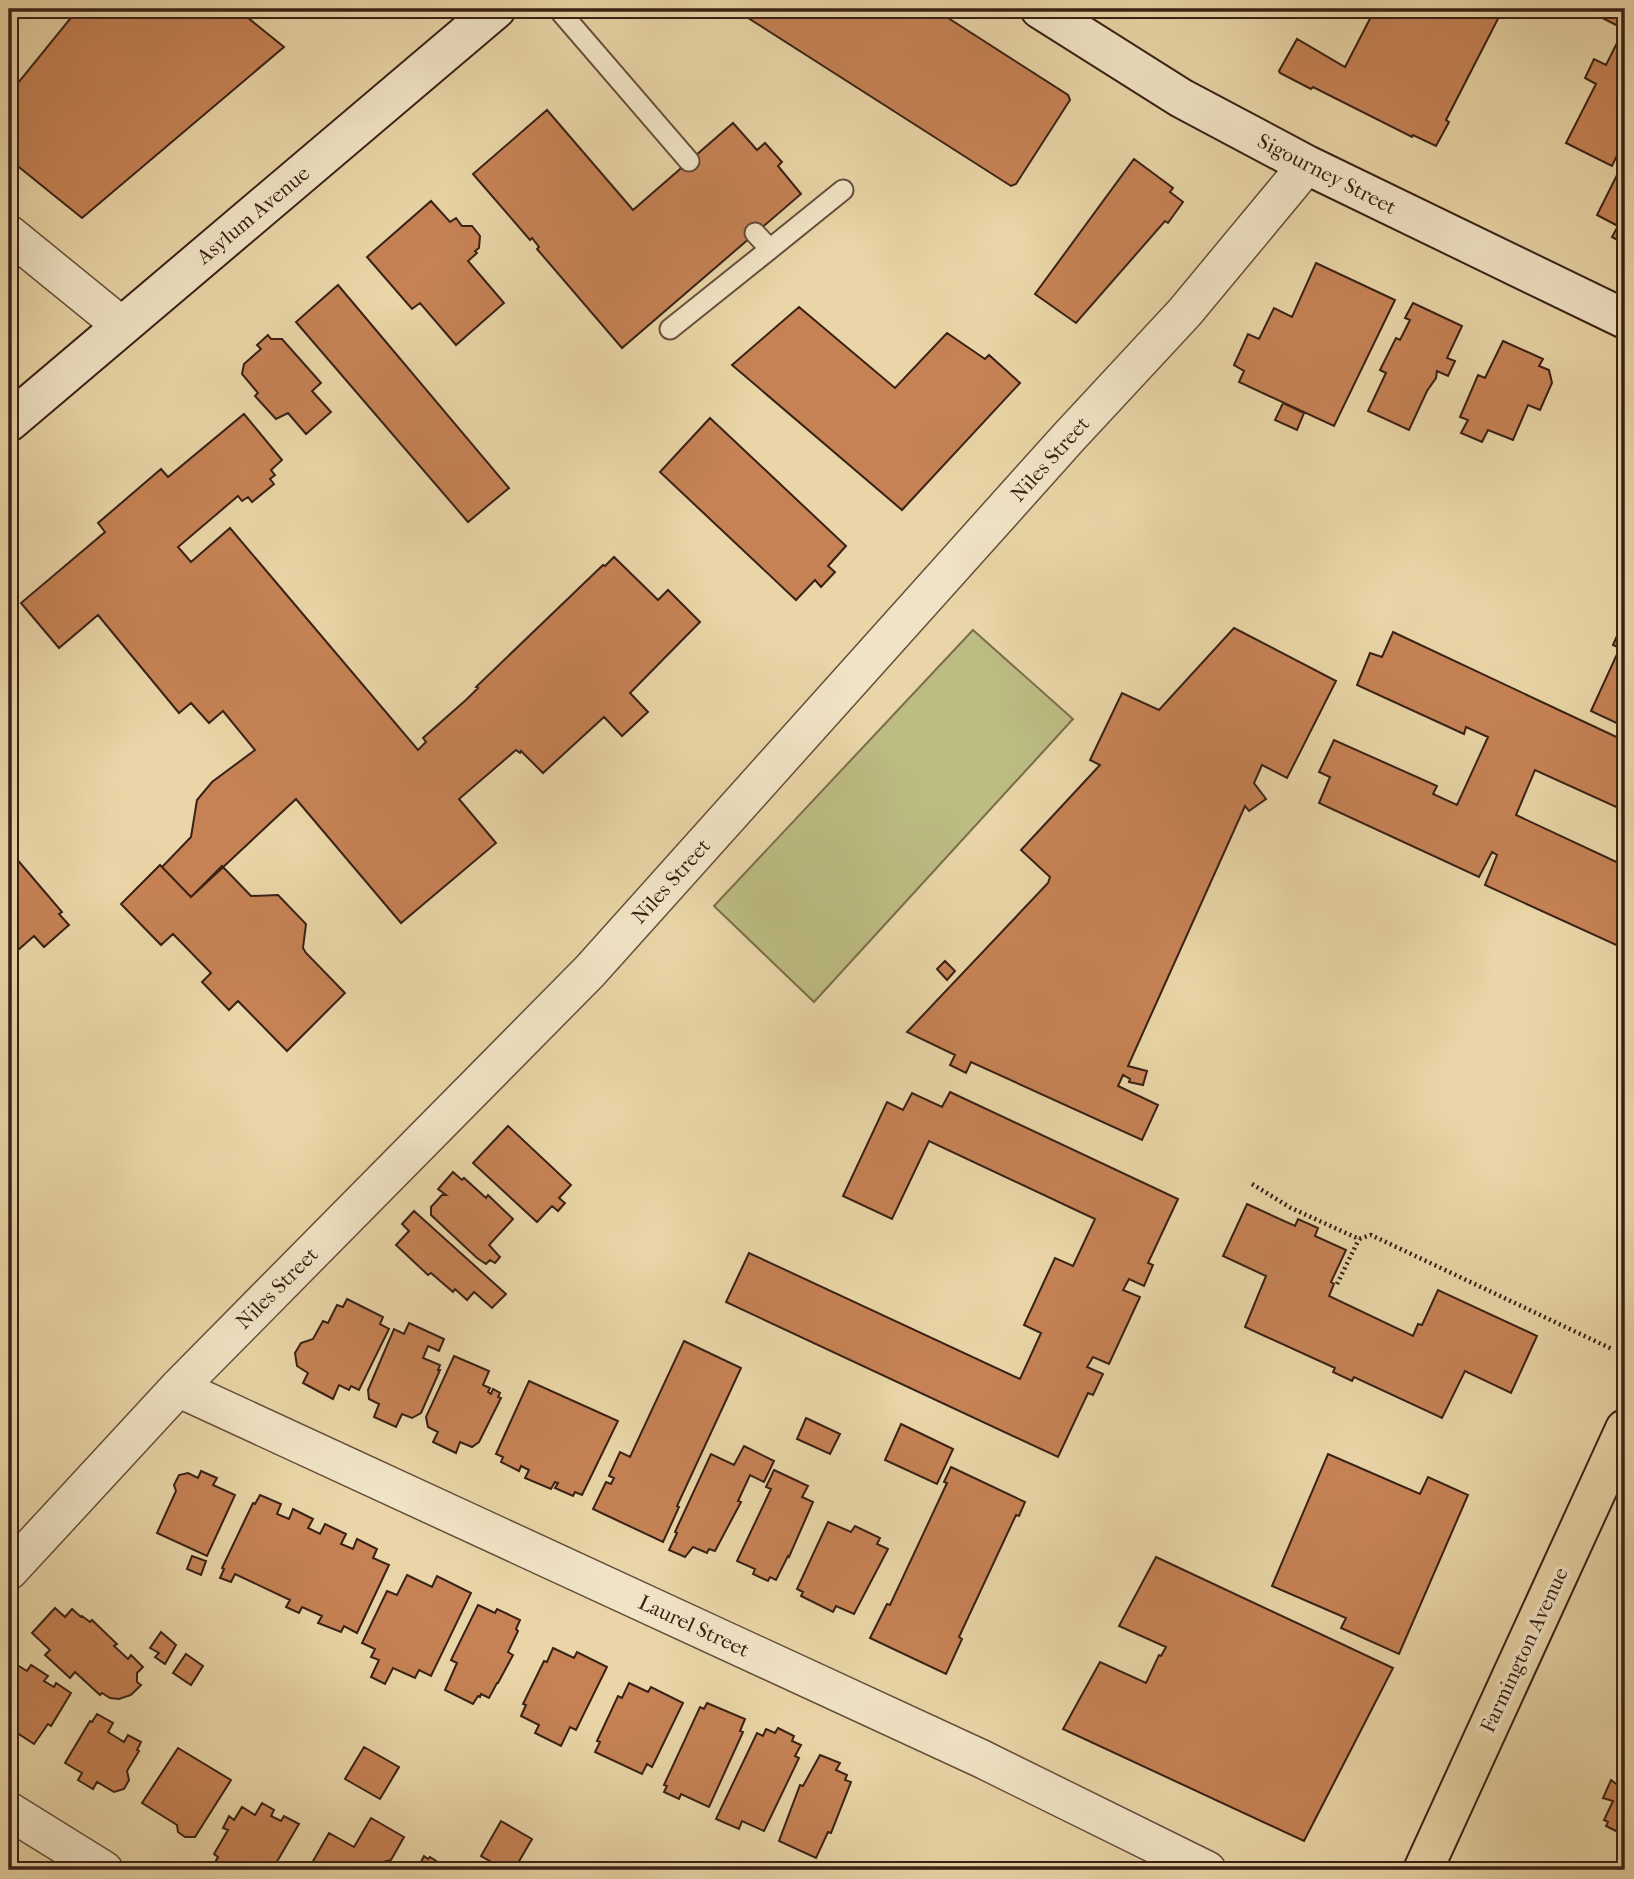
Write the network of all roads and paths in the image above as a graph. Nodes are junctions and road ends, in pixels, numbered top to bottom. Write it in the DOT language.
graph roads {
  1 [pos="496,9"];
  2 [pos="558,9"];
  3 [pos="1040,9"];
  4 [pos="689,161"];
  5 [pos="1307,165"];
  6 [pos="843,190"];
  7 [pos="755,233"];
  8 [pos="9,234"];
  9 [pos="770,249"];
  10 [pos="1625,319"];
  11 [pos="122,326"];
  12 [pos="670,329"];
  13 [pos="9,422"];
  14 [pos="1252,1184"];
  15 [pos="1359,1239"];
  16 [pos="1337,1284"];
  17 [pos="1612,1349"];
  18 [pos="178,1388"];
  19 [pos="1625,1429"];
  20 [pos="9,1571"];
  21 [pos="9,1811"];
  22 [pos="104,1870"];
  23 [pos="1208,1870"];
  24 [pos="1423,1870"];
  1 -- 11 [label="main road, Asylum Avenue"];
  2 -- 4 [label="lane"];
  3 -- 5 [label="main road, Sigourney Street"];
  5 -- 10 [label="main road, Sigourney Street"];
  5 -- 18 [label="street, Niles Street"];
  6 -- 9 [label="lane"];
  7 -- 9 [label="lane"];
  8 -- 11 [label="street"];
  9 -- 12 [label="lane"];
  11 -- 13 [label="main road, Asylum Avenue"];
  14 -- 15 [label="path"];
  15 -- 16 [label="path"];
  15 -- 17 [label="path"];
  18 -- 20 [label="street, Niles Street"];
  18 -- 23 [label="street, Laurel Street"];
  19 -- 24 [label="main road, Farmington Avenue"];
  21 -- 22 [label="street"];
}
